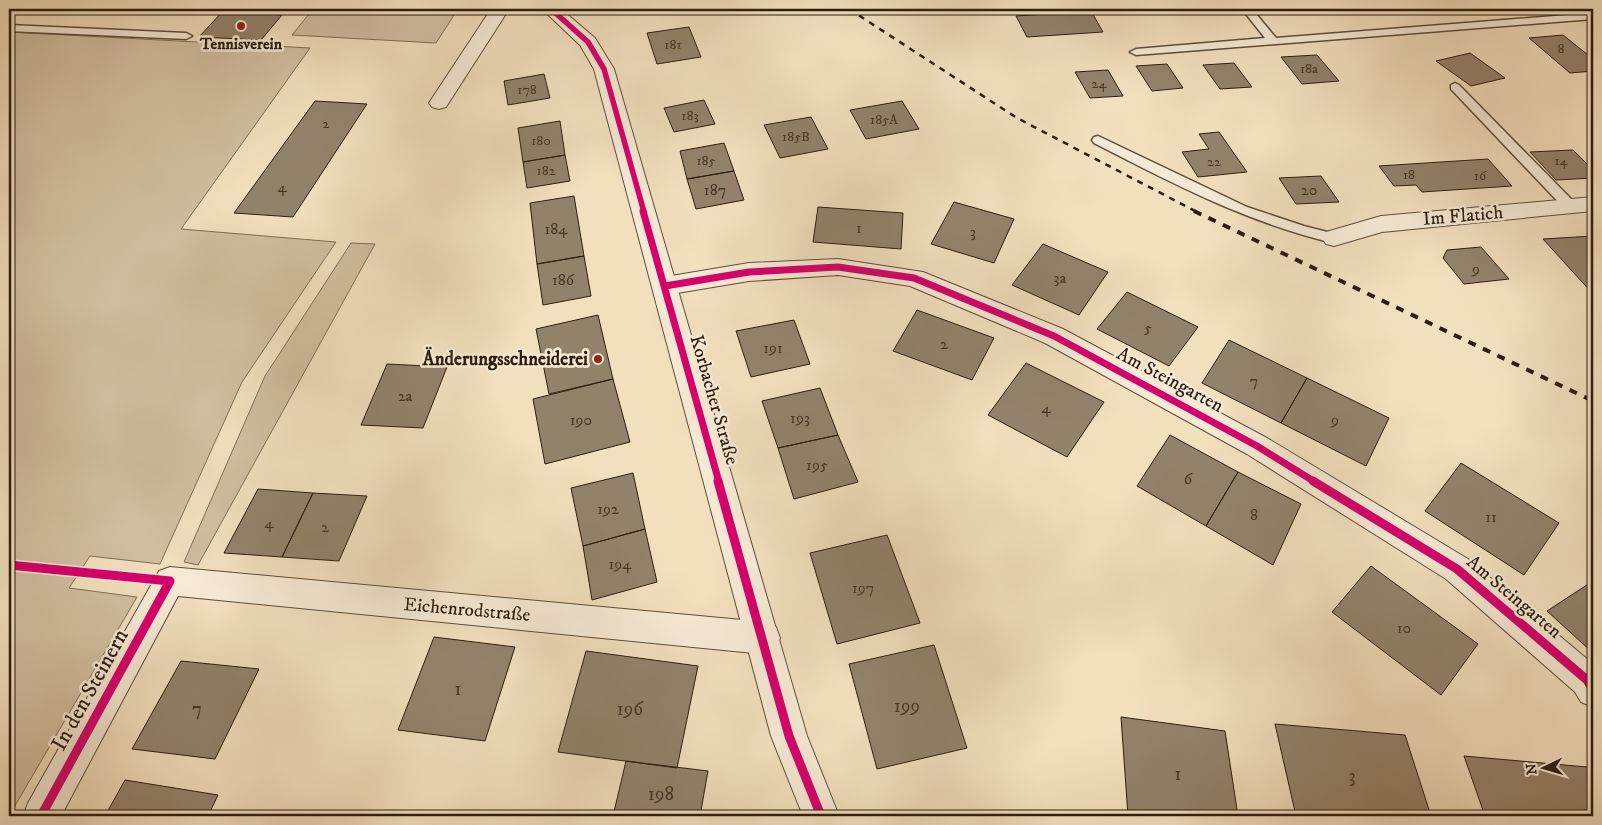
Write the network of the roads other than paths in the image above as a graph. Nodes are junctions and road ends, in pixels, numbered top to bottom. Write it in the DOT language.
graph roads {
  1 [pos="500,9"];
  2 [pos="551,9"];
  3 [pos="1247,9"];
  4 [pos="1593,16"];
  5 [pos="9,28"];
  6 [pos="186,36"];
  7 [pos="1273,41"];
  8 [pos="1136,52"];
  9 [pos="1455,87"];
  10 [pos="439,104"];
  11 [pos="1098,140"];
  12 [pos="1593,204"];
  13 [pos="1570,206"];
  14 [pos="1334,238"];
  15 [pos="664,286"];
  16 [pos="170,581"];
  17 [pos="764,638"];
  18 [pos="1593,690"];
  19 [pos="41,816"];
  20 [pos="820,816"];
  1 -- 10 [label="street"];
  2 -- 15 [label="street, Korbacher Straße"];
  3 -- 7 [label="lane"];
  4 -- 7 [label="lane"];
  5 -- 6 [label="lane"];
  7 -- 8 [label="lane"];
  9 -- 13 [label="lane"];
  11 -- 14 [label="lane"];
  12 -- 13 [label="street, Im Flatich"];
  13 -- 14 [label="street, Im Flatich"];
  15 -- 17 [label="street, Korbacher Straße"];
  15 -- 18 [label="street, Am Steingarten"];
  16 -- 17 [label="street, Eichenrodstraße"];
  16 -- 19 [label="street, In den Steinern"];
  17 -- 20 [label="street, Korbacher Straße"];
}
